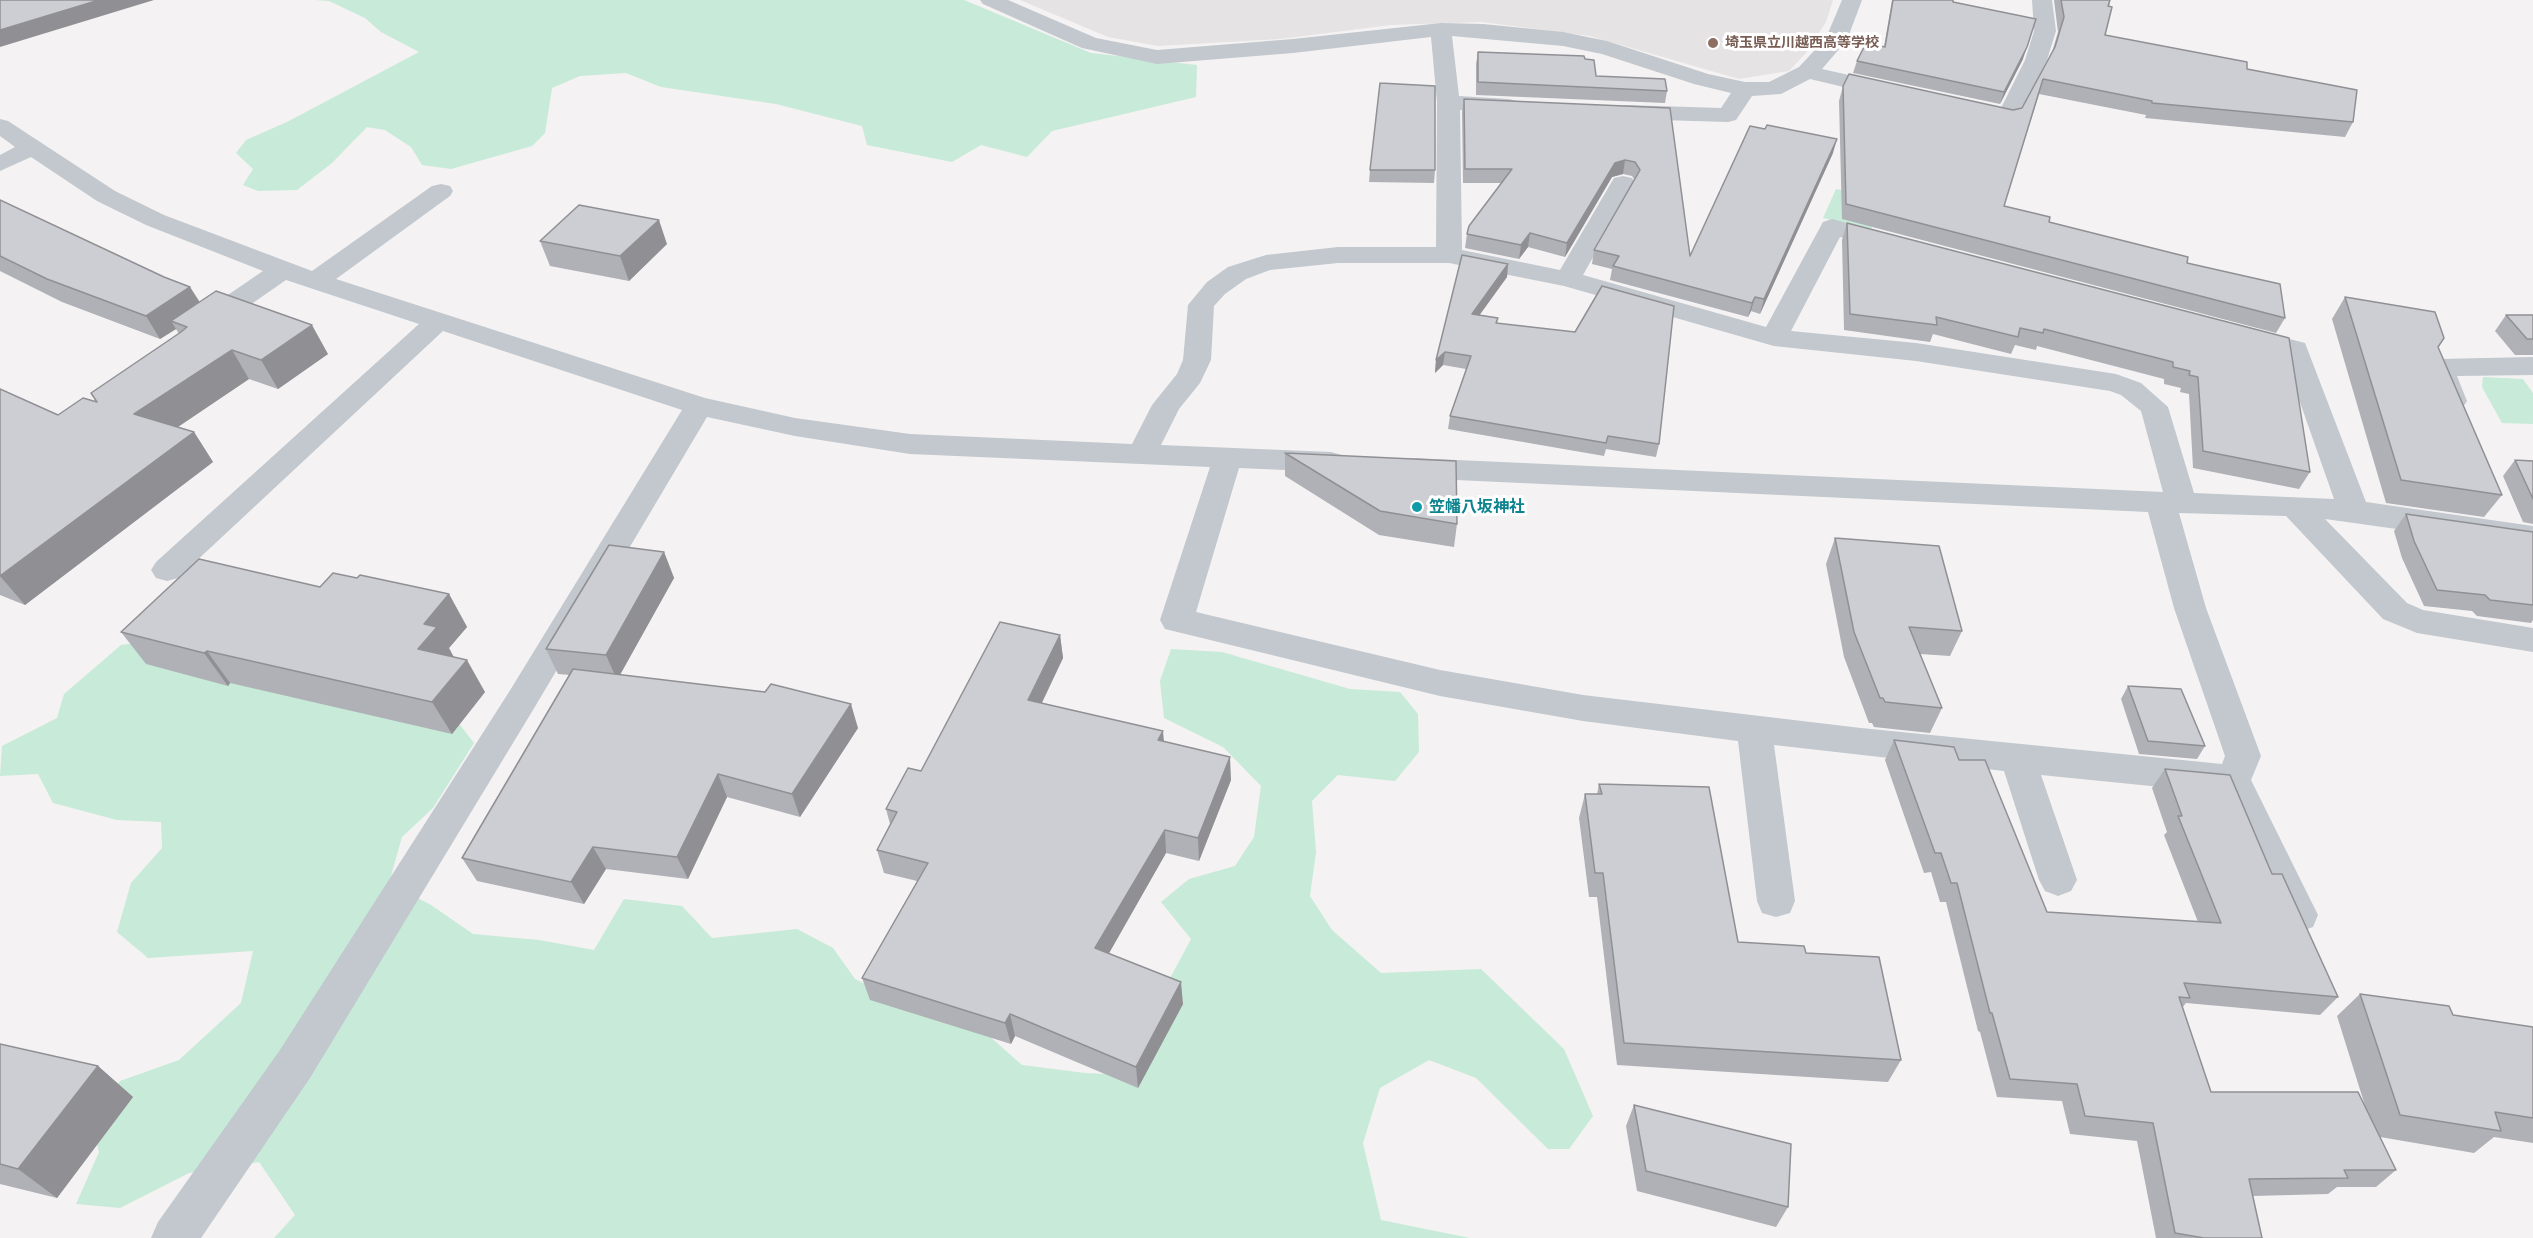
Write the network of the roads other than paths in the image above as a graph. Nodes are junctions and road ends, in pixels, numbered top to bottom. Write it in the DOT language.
graph roads {
  1 [pos="990,0"];
  2 [pos="1852,0"];
  3 [pos="2043,0"];
  4 [pos="1441,29"];
  5 [pos="1806,72"];
  6 [pos="1745,89"];
  7 [pos="1910,96"];
  8 [pos="1448,102"];
  9 [pos="1956,106"];
  10 [pos="1528,107"];
  11 [pos="1609,111"];
  12 [pos="0,126"];
  13 [pos="33,147"];
  14 [pos="0,164"];
  15 [pos="1623,183"];
  16 [pos="441,192"];
  17 [pos="1913,249"];
  18 [pos="1449,255"];
  19 [pos="283,270"];
  20 [pos="1568,279"];
  21 [pos="317,280"];
  22 [pos="440,319"];
  23 [pos="2226,330"];
  24 [pos="187,336"];
  25 [pos="1774,338"];
  26 [pos="2533,366"];
  27 [pos="699,406"];
  28 [pos="2465,430"];
  29 [pos="1142,453"];
  30 [pos="1228,456"];
  31 [pos="1355,464"];
  32 [pos="1390,466"];
  33 [pos="2496,502"];
  34 [pos="2171,503"];
  35 [pos="2294,506"];
  36 [pos="2354,512"];
  37 [pos="2521,535"];
  38 [pos="167,570"];
  39 [pos="2533,640"];
  40 [pos="1754,730"];
  41 [pos="2018,759"];
  42 [pos="2233,780"];
  43 [pos="2058,880"];
  44 [pos="1776,901"];
  45 [pos="2301,920"];
  46 [pos="174,1238"];
  1 -- 4 [label="street"];
  2 -- 5 [label="street"];
  3 -- 9 [label="street"];
  4 -- 6 [label="street"];
  4 -- 8 [label="street"];
  5 -- 6 [label="street"];
  5 -- 7 [label="street"];
  6 -- 11 [label="street"];
  8 -- 10 [label="street"];
  8 -- 18 [label="street"];
  12 -- 13 [label="street"];
  13 -- 14 [label="street"];
  13 -- 19 [label="street"];
  15 -- 20 [label="street"];
  16 -- 21 [label="street"];
  17 -- 25 [label="street"];
  18 -- 20 [label="street"];
  18 -- 29 [label="street"];
  19 -- 21 [label="street"];
  19 -- 24 [label="street"];
  20 -- 25 [label="street"];
  21 -- 22 [label="street"];
  22 -- 27 [label="street"];
  22 -- 38 [label="street"];
  23 -- 36 [label="street"];
  25 -- 34 [label="street"];
  26 -- 28 [label="street"];
  27 -- 29 [label="street"];
  27 -- 46 [label="street"];
  29 -- 30 [label="street"];
  30 -- 31 [label="street"];
  30 -- 40 [label="street"];
  32 -- 34 [label="street"];
  33 -- 37 [label="street"];
  34 -- 35 [label="street"];
  34 -- 42 [label="street"];
  35 -- 36 [label="street"];
  35 -- 39 [label="street"];
  36 -- 37 [label="street"];
  40 -- 41 [label="street"];
  40 -- 44 [label="street"];
  41 -- 42 [label="street"];
  41 -- 43 [label="street"];
  42 -- 45 [label="street"];
}
